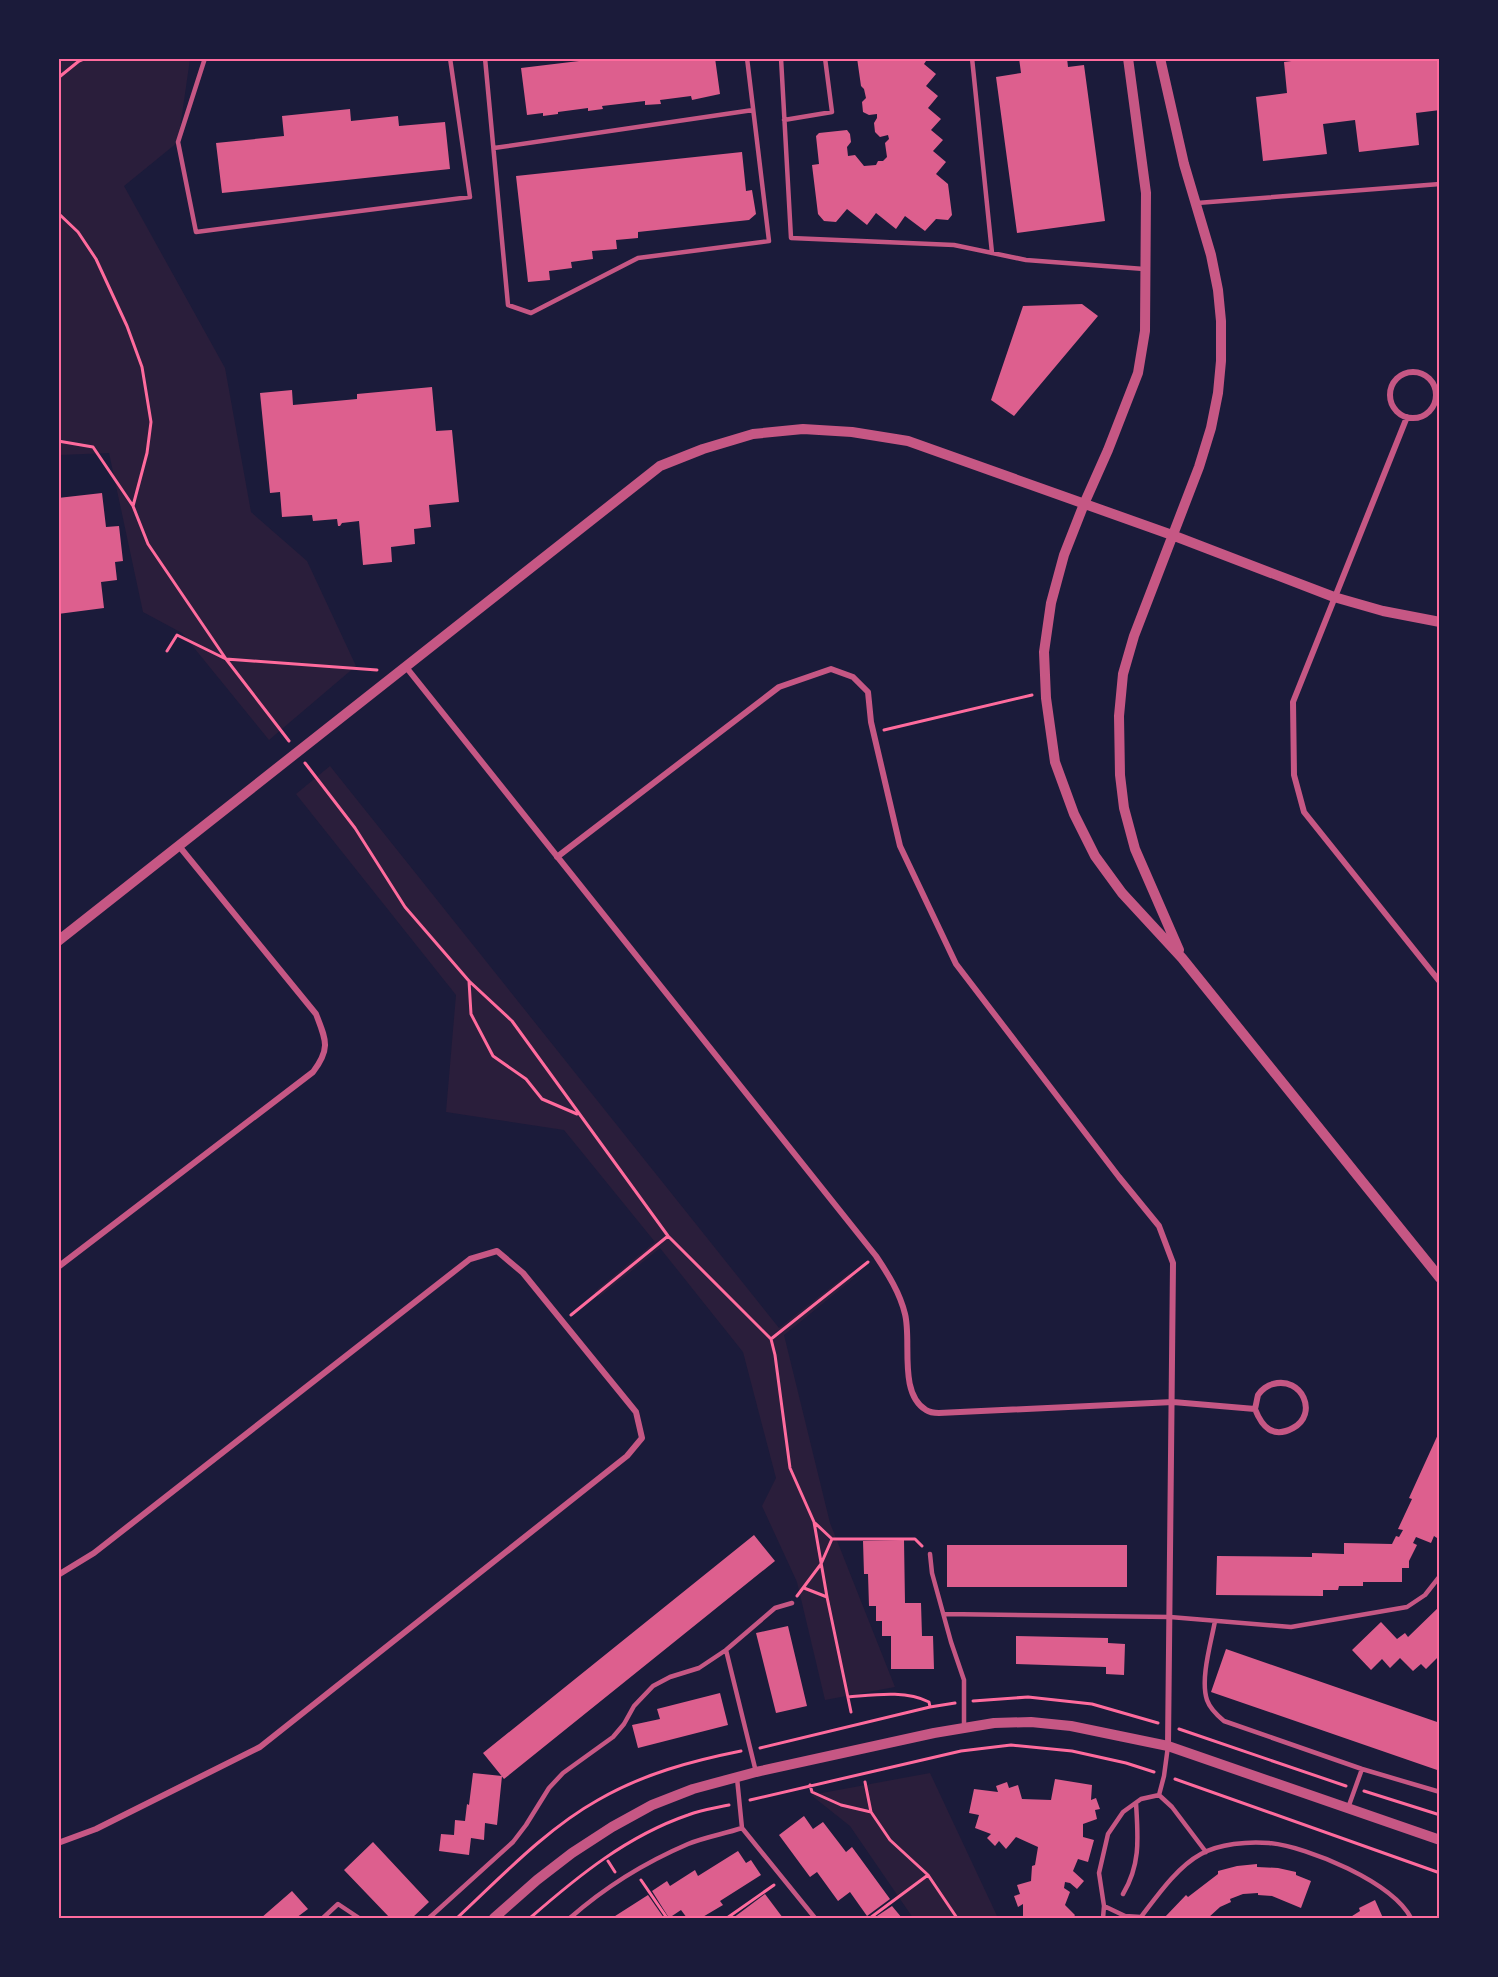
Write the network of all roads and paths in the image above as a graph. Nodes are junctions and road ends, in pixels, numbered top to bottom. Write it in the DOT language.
graph roads {
  1 [pos="86,58"];
  2 [pos="205,58"];
  3 [pos="450,58"];
  4 [pos="485,58"];
  5 [pos="747,58"];
  6 [pos="781,58"];
  7 [pos="825,58"];
  8 [pos="972,58"];
  9 [pos="1128,58"];
  10 [pos="1160,58"];
  11 [pos="58,78"];
  12 [pos="753,110"];
  13 [pos="784,120"];
  14 [pos="494,148"];
  15 [pos="1440,184"];
  16 [pos="1197,203"];
  17 [pos="58,213"];
  18 [pos="992,253"];
  19 [pos="1146,269"];
  20 [pos="1407,417"];
  21 [pos="58,441"];
  22 [pos="1084,504"];
  23 [pos="133,506"];
  24 [pos="1172,535"];
  25 [pos="1334,597"];
  26 [pos="1440,622"];
  27 [pos="167,651"];
  28 [pos="226,659"];
  29 [pos="406,667"];
  30 [pos="1045,692"];
  31 [pos="873,733"];
  32 [pos="289,742"];
  33 [pos="305,763"];
  34 [pos="179,846"];
  35 [pos="558,857"];
  36 [pos="58,941"];
  37 [pos="1182,958"];
  38 [pos="469,981"];
  39 [pos="1440,982"];
  40 [pos="578,1114"];
  41 [pos="668,1236"];
  42 [pos="876,1256"];
  43 [pos="58,1266"];
  44 [pos="1440,1278"];
  45 [pos="563,1322"];
  46 [pos="771,1339"];
  47 [pos="1173,1402"];
  48 [pos="1256,1409"];
  49 [pos="814,1522"];
  50 [pos="832,1539"];
  51 [pos="930,1554"];
  52 [pos="821,1564"];
  53 [pos="58,1575"];
  54 [pos="1440,1576"];
  55 [pos="827,1597"];
  56 [pos="792,1603"];
  57 [pos="944,1614"];
  58 [pos="1170,1617"];
  59 [pos="1215,1621"];
  60 [pos="726,1650"];
  61 [pos="848,1696"];
  62 [pos="964,1702"];
  63 [pos="930,1707"];
  64 [pos="851,1712"];
  65 [pos="1169,1726"];
  66 [pos="964,1728"];
  67 [pos="1168,1746"];
  68 [pos="750,1750"];
  69 [pos="1362,1769"];
  70 [pos="756,1772"];
  71 [pos="1164,1776"];
  72 [pos="737,1778"];
  73 [pos="865,1782"];
  74 [pos="810,1785"];
  75 [pos="1355,1789"];
  76 [pos="1440,1792"];
  77 [pos="1159,1795"];
  78 [pos="739,1803"];
  79 [pos="1136,1803"];
  80 [pos="1348,1808"];
  81 [pos="871,1812"];
  82 [pos="1440,1815"];
  83 [pos="742,1828"];
  84 [pos="1440,1840"];
  85 [pos="58,1843"];
  86 [pos="1206,1852"];
  87 [pos="635,1871"];
  88 [pos="1440,1873"];
  89 [pos="928,1875"];
  90 [pos="783,1879"];
  91 [pos="1123,1894"];
  92 [pos="1104,1906"];
  93 [pos="323,1918"];
  94 [pos="359,1918"];
  95 [pos="429,1918"];
  96 [pos="457,1918"];
  97 [pos="494,1918"];
  98 [pos="530,1918"];
  99 [pos="570,1918"];
  100 [pos="666,1918"];
  101 [pos="727,1918"];
  102 [pos="815,1918"];
  103 [pos="870,1918"];
  104 [pos="957,1918"];
  105 [pos="1103,1918"];
  106 [pos="1141,1918"];
  107 [pos="1412,1918"];
  1 -- 11 [label="path"];
  2 -- 3 [label="lane"];
  4 -- 14 [label="lane"];
  5 -- 12 [label="lane"];
  6 -- 13 [label="lane"];
  7 -- 13 [label="lane"];
  8 -- 18 [label="lane"];
  9 -- 19 [label="street"];
  10 -- 16 [label="street"];
  12 -- 14 [label="lane"];
  12 -- 14 [label="lane"];
  13 -- 18 [label="lane"];
  15 -- 16 [label="lane"];
  16 -- 24 [label="street"];
  17 -- 23 [label="path"];
  18 -- 19 [label="lane"];
  19 -- 22 [label="street"];
  20 -- 20 [label="street"];
  20 -- 25 [label="street"];
  21 -- 23 [label="path"];
  22 -- 24 [label="street"];
  22 -- 29 [label="street"];
  22 -- 30 [label="street"];
  23 -- 28 [label="path"];
  24 -- 25 [label="street"];
  24 -- 37 [label="street"];
  25 -- 26 [label="street"];
  25 -- 39 [label="street"];
  27 -- 28 [label="path"];
  28 -- 29 [label="path"];
  28 -- 32 [label="path"];
  29 -- 34 [label="street"];
  29 -- 35 [label="street"];
  30 -- 31 [label="path"];
  30 -- 37 [label="street"];
  31 -- 35 [label="street"];
  31 -- 47 [label="street"];
  33 -- 38 [label="path"];
  34 -- 36 [label="street"];
  34 -- 43 [label="street"];
  35 -- 42 [label="street"];
  37 -- 44 [label="street"];
  38 -- 40 [label="path"];
  38 -- 40 [label="path"];
  40 -- 41 [label="path"];
  41 -- 45 [label="path"];
  41 -- 46 [label="path"];
  42 -- 46 [label="path"];
  42 -- 47 [label="street"];
  45 -- 53 [label="street"];
  45 -- 85 [label="street"];
  46 -- 49 [label="path"];
  47 -- 48 [label="street"];
  47 -- 58 [label="street"];
  48 -- 48 [label="street"];
  49 -- 50 [label="path"];
  49 -- 52 [label="path"];
  50 -- 51 [label="path"];
  50 -- 52 [label="path"];
  51 -- 57 [label="lane"];
  52 -- 55 [label="path"];
  52 -- 55 [label="path"];
  54 -- 59 [label="lane"];
  55 -- 61 [label="path"];
  56 -- 60 [label="lane"];
  57 -- 58 [label="lane"];
  57 -- 62 [label="lane"];
  58 -- 59 [label="lane"];
  58 -- 65 [label="street"];
  59 -- 69 [label="lane"];
  60 -- 68 [label="lane"];
  60 -- 95 [label="lane"];
  61 -- 63 [label="path"];
  61 -- 64 [label="path"];
  62 -- 63 [label="path"];
  62 -- 65 [label="path"];
  62 -- 66 [label="lane"];
  63 -- 68 [label="path"];
  65 -- 67 [label="street"];
  65 -- 75 [label="path"];
  66 -- 67 [label="street"];
  66 -- 70 [label="street"];
  67 -- 71 [label="lane"];
  67 -- 80 [label="street"];
  68 -- 70 [label="lane"];
  68 -- 96 [label="path"];
  69 -- 75 [label="lane"];
  69 -- 76 [label="lane"];
  70 -- 72 [label="street"];
  71 -- 74 [label="path"];
  71 -- 77 [label="lane"];
  71 -- 88 [label="path"];
  72 -- 78 [label="lane"];
  72 -- 97 [label="street"];
  73 -- 81 [label="path"];
  74 -- 78 [label="path"];
  74 -- 81 [label="path"];
  75 -- 80 [label="lane"];
  75 -- 82 [label="path"];
  77 -- 79 [label="lane"];
  77 -- 86 [label="lane"];
  78 -- 83 [label="lane"];
  78 -- 98 [label="path"];
  79 -- 91 [label="lane"];
  79 -- 92 [label="lane"];
  80 -- 84 [label="street"];
  81 -- 89 [label="path"];
  83 -- 87 [label="lane"];
  83 -- 90 [label="lane"];
  86 -- 106 [label="lane"];
  86 -- 107 [label="lane"];
  87 -- 99 [label="lane"];
  87 -- 100 [label="path"];
  89 -- 103 [label="path"];
  89 -- 104 [label="path"];
  90 -- 101 [label="path"];
  90 -- 102 [label="lane"];
  92 -- 105 [label="lane"];
  92 -- 106 [label="lane"];
  93 -- 94 [label="lane"];
}
